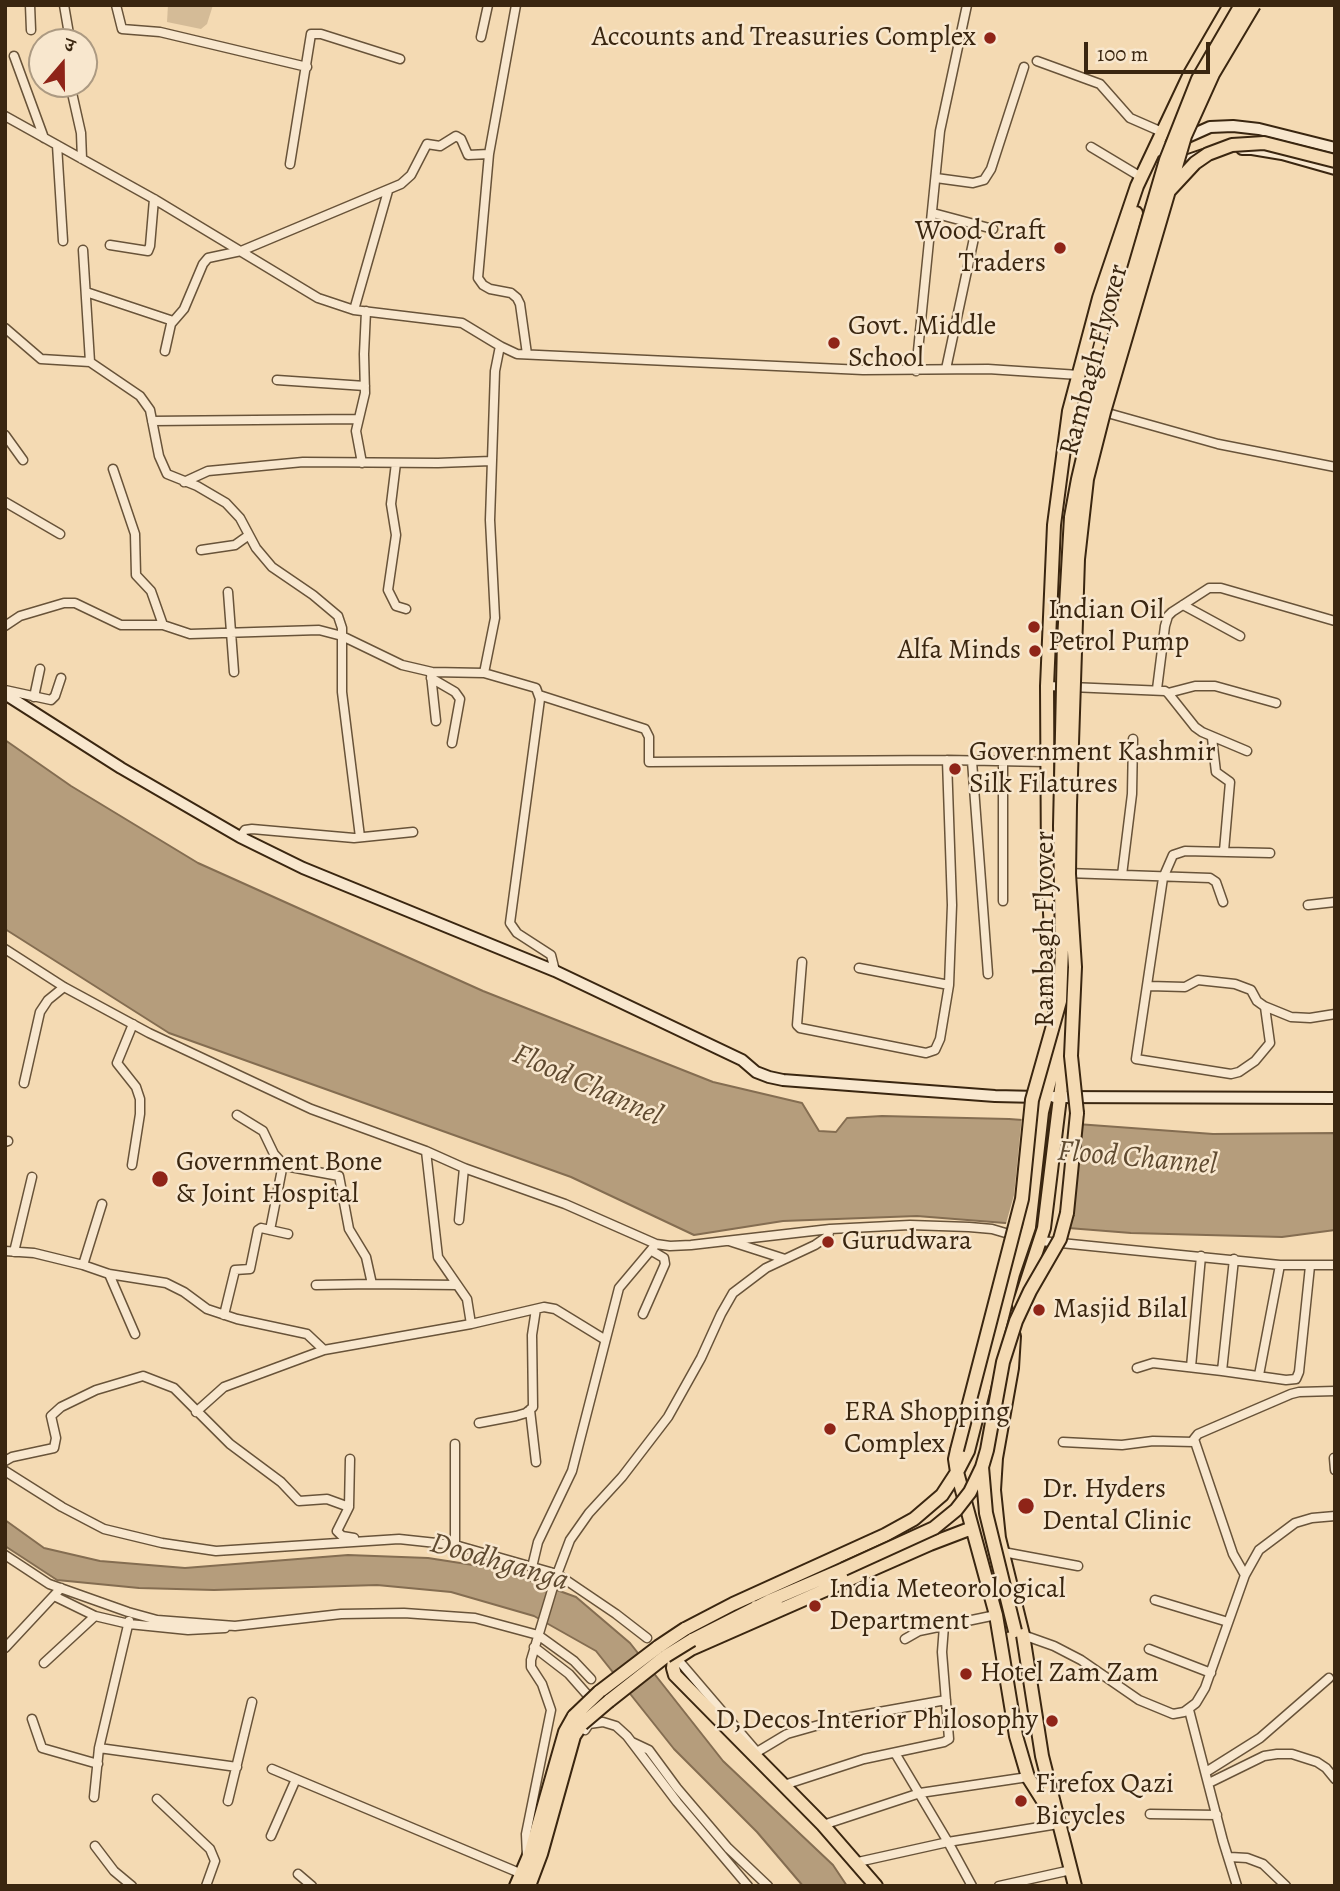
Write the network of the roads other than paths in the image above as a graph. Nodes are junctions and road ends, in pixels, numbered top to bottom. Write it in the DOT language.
graph roads {
  1 [pos="30,5"];
  2 [pos="64,5"];
  3 [pos="116,5"];
  4 [pos="488,5"];
  5 [pos="516,5"];
  6 [pos="967,5"];
  7 [pos="1230,5"];
  8 [pos="1241,5"];
  9 [pos="1253,5"];
  10 [pos="31,28"];
  11 [pos="68,28"];
  12 [pos="481,37"];
  13 [pos="14,56"];
  14 [pos="400,59"];
  15 [pos="1037,61"];
  16 [pos="307,67"];
  17 [pos="1024,67"];
  18 [pos="73,98"];
  19 [pos="5,116"];
  20 [pos="1162,132"];
  21 [pos="44,138"];
  22 [pos="1178,142"];
  23 [pos="57,145"];
  24 [pos="1091,147"];
  25 [pos="1335,148"];
  26 [pos="1154,152"];
  27 [pos="489,154"];
  28 [pos="82,159"];
  29 [pos="1335,161"];
  30 [pos="290,164"];
  31 [pos="1168,167"];
  32 [pos="1335,169"];
  33 [pos="1141,177"];
  34 [pos="936,178"];
  35 [pos="388,191"];
  36 [pos="1134,193"];
  37 [pos="1166,196"];
  38 [pos="154,200"];
  39 [pos="933,213"];
  40 [pos="977,224"];
  41 [pos="993,229"];
  42 [pos="63,241"];
  43 [pos="110,245"];
  44 [pos="83,250"];
  45 [pos="241,251"];
  46 [pos="86,292"];
  47 [pos="354,310"];
  48 [pos="366,311"];
  49 [pos="173,321"];
  50 [pos="5,328"];
  51 [pos="500,346"];
  52 [pos="165,351"];
  53 [pos="527,354"];
  54 [pos="90,362"];
  55 [pos="946,369"];
  56 [pos="916,371"];
  57 [pos="1079,374"];
  58 [pos="277,380"];
  59 [pos="365,386"];
  60 [pos="1104,412"];
  61 [pos="358,419"];
  62 [pos="152,421"];
  63 [pos="5,435"];
  64 [pos="1086,443"];
  65 [pos="23,460"];
  66 [pos="491,461"];
  67 [pos="362,463"];
  68 [pos="396,463"];
  69 [pos="1335,467"];
  70 [pos="113,469"];
  71 [pos="184,482"];
  72 [pos="5,502"];
  73 [pos="60,534"];
  74 [pos="249,534"];
  75 [pos="201,550"];
  76 [pos="228,592"];
  77 [pos="1183,605"];
  78 [pos="407,609"];
  79 [pos="1335,621"];
  80 [pos="163,625"];
  81 [pos="5,626"];
  82 [pos="230,633"];
  83 [pos="1240,635"];
  84 [pos="342,636"];
  85 [pos="40,669"];
  86 [pos="234,672"];
  87 [pos="484,673"];
  88 [pos="431,675"];
  89 [pos="61,678"];
  90 [pos="1047,687"];
  91 [pos="1067,687"];
  92 [pos="1157,689"];
  93 [pos="5,692"];
  94 [pos="1168,693"];
  95 [pos="539,695"];
  96 [pos="34,697"];
  97 [pos="1276,703"];
  98 [pos="436,721"];
  99 [pos="1212,738"];
  100 [pos="1133,739"];
  101 [pos="452,743"];
  102 [pos="1247,751"];
  103 [pos="947,760"];
  104 [pos="972,761"];
  105 [pos="1003,761"];
  106 [pos="1046,762"];
  107 [pos="413,832"];
  108 [pos="240,837"];
  109 [pos="360,837"];
  110 [pos="1224,851"];
  111 [pos="1270,853"];
  112 [pos="1048,873"];
  113 [pos="1065,873"];
  114 [pos="1122,875"];
  115 [pos="1163,878"];
  116 [pos="1003,901"];
  117 [pos="1223,902"];
  118 [pos="1335,902"];
  119 [pos="1308,905"];
  120 [pos="7,951"];
  121 [pos="803,962"];
  122 [pos="859,968"];
  123 [pos="555,971"];
  124 [pos="988,974"];
  125 [pos="949,985"];
  126 [pos="1149,986"];
  127 [pos="64,987"];
  128 [pos="1265,1007"];
  129 [pos="1335,1014"];
  130 [pos="133,1024"];
  131 [pos="24,1083"];
  132 [pos="1059,1096"];
  133 [pos="1044,1097"];
  134 [pos="1335,1098"];
  135 [pos="237,1115"];
  136 [pos="426,1151"];
  137 [pos="283,1164"];
  138 [pos="132,1165"];
  139 [pos="464,1168"];
  140 [pos="32,1177"];
  141 [pos="102,1204"];
  142 [pos="459,1220"];
  143 [pos="830,1229"];
  144 [pos="270,1230"];
  145 [pos="1027,1233"];
  146 [pos="288,1234"];
  147 [pos="1043,1235"];
  148 [pos="726,1240"];
  149 [pos="654,1247"];
  150 [pos="10,1251"];
  151 [pos="1201,1256"];
  152 [pos="785,1259"];
  153 [pos="1234,1259"];
  154 [pos="83,1265"];
  155 [pos="1280,1265"];
  156 [pos="1310,1266"];
  157 [pos="1334,1266"];
  158 [pos="109,1274"];
  159 [pos="372,1284"];
  160 [pos="316,1285"];
  161 [pos="457,1286"];
  162 [pos="536,1308"];
  163 [pos="643,1314"];
  164 [pos="224,1315"];
  165 [pos="471,1324"];
  166 [pos="135,1334"];
  167 [pos="604,1339"];
  168 [pos="324,1350"];
  169 [pos="1191,1367"];
  170 [pos="1137,1368"];
  171 [pos="1222,1371"];
  172 [pos="1259,1375"];
  173 [pos="1335,1391"];
  174 [pos="530,1410"];
  175 [pos="197,1412"];
  176 [pos="479,1423"];
  177 [pos="1063,1442"];
  178 [pos="1194,1442"];
  179 [pos="455,1444"];
  180 [pos="1334,1458"];
  181 [pos="350,1460"];
  182 [pos="5,1461"];
  183 [pos="536,1462"];
  184 [pos="982,1467"];
  185 [pos="5,1471"];
  186 [pos="1335,1471"];
  187 [pos="957,1472"];
  188 [pos="349,1507"];
  189 [pos="1335,1516"];
  190 [pos="971,1525"];
  191 [pos="370,1541"];
  192 [pos="455,1545"];
  193 [pos="1003,1552"];
  194 [pos="5,1555"];
  195 [pos="1078,1566"];
  196 [pos="532,1567"];
  197 [pos="1007,1568"];
  198 [pos="1245,1575"];
  199 [pos="556,1576"];
  200 [pos="985,1576"];
  201 [pos="61,1588"];
  202 [pos="54,1596"];
  203 [pos="1155,1600"];
  204 [pos="756,1607"];
  205 [pos="131,1612"];
  206 [pos="996,1615"];
  207 [pos="95,1616"];
  208 [pos="1228,1622"];
  209 [pos="129,1624"];
  210 [pos="234,1626"];
  211 [pos="944,1626"];
  212 [pos="1019,1633"];
  213 [pos="538,1635"];
  214 [pos="688,1635"];
  215 [pos="647,1638"];
  216 [pos="905,1639"];
  217 [pos="534,1647"];
  218 [pos="5,1648"];
  219 [pos="1149,1649"];
  220 [pos="675,1655"];
  221 [pos="44,1663"];
  222 [pos="1211,1673"];
  223 [pos="1329,1678"];
  224 [pos="591,1679"];
  225 [pos="591,1699"];
  226 [pos="946,1700"];
  227 [pos="252,1702"];
  228 [pos="603,1706"];
  229 [pos="1189,1710"];
  230 [pos="32,1719"];
  231 [pos="578,1720"];
  232 [pos="616,1726"];
  233 [pos="632,1742"];
  234 [pos="99,1748"];
  235 [pos="895,1753"];
  236 [pos="98,1764"];
  237 [pos="237,1767"];
  238 [pos="272,1769"];
  239 [pos="1206,1772"];
  240 [pos="1028,1777"];
  241 [pos="296,1779"];
  242 [pos="1335,1779"];
  243 [pos="1209,1783"];
  244 [pos="783,1785"];
  245 [pos="920,1793"];
  246 [pos="94,1797"];
  247 [pos="157,1799"];
  248 [pos="228,1801"];
  249 [pos="1150,1814"];
  250 [pos="1217,1815"];
  251 [pos="1058,1824"];
  252 [pos="823,1825"];
  253 [pos="271,1836"];
  254 [pos="948,1842"];
  255 [pos="95,1846"];
  256 [pos="541,1854"];
  257 [pos="1230,1857"];
  258 [pos="527,1859"];
  259 [pos="858,1863"];
  260 [pos="1071,1870"];
  261 [pos="298,1874"];
  262 [pos="522,1882"];
  263 [pos="1008,1885"];
  264 [pos="132,1886"];
  265 [pos="206,1886"];
  266 [pos="312,1886"];
  267 [pos="748,1886"];
  268 [pos="768,1886"];
  269 [pos="876,1886"];
  270 [pos="972,1886"];
  271 [pos="999,1886"];
  272 [pos="1074,1886"];
  273 [pos="1237,1886"];
  274 [pos="1286,1886"];
  1 -- 10 [label="street"];
  2 -- 11 [label="street"];
  3 -- 16 [label="street"];
  4 -- 12 [label="street"];
  5 -- 27 [label="street"];
  6 -- 34 [label="street"];
  7 -- 20 [label="main road"];
  8 -- 64 [label="main road, Rambagh Flyover, bridge"];
  9 -- 22 [label="main road"];
  9 -- 37 [label="main road, Rambagh Flyover, bridge"];
  13 -- 21 [label="street"];
  14 -- 16 [label="street"];
  15 -- 20 [label="street"];
  16 -- 30 [label="street"];
  17 -- 34 [label="street"];
  18 -- 28 [label="street"];
  19 -- 21 [label="street"];
  20 -- 26 [label="main road"];
  21 -- 23 [label="street"];
  22 -- 25 [label="main road"];
  22 -- 26 [label="main road"];
  22 -- 31 [label="main road"];
  23 -- 28 [label="street"];
  23 -- 42 [label="street"];
  24 -- 33 [label="street"];
  26 -- 33 [label="main road"];
  27 -- 35 [label="street"];
  27 -- 53 [label="street"];
  28 -- 38 [label="street"];
  29 -- 37 [label="main road, bridge"];
  31 -- 32 [label="main road"];
  31 -- 91 [label="main road"];
  33 -- 36 [label="main road"];
  34 -- 39 [label="street"];
  35 -- 45 [label="street"];
  35 -- 47 [label="street"];
  36 -- 57 [label="main road"];
  36 -- 64 [label="main road"];
  37 -- 60 [label="main road, Rambagh Flyover, bridge"];
  38 -- 43 [label="street"];
  38 -- 45 [label="street"];
  39 -- 40 [label="street"];
  39 -- 56 [label="street"];
  40 -- 41 [label="street"];
  40 -- 55 [label="street"];
  44 -- 46 [label="street"];
  45 -- 47 [label="street"];
  45 -- 49 [label="street"];
  46 -- 49 [label="street"];
  46 -- 54 [label="street"];
  47 -- 48 [label="street"];
  48 -- 51 [label="street"];
  48 -- 59 [label="street"];
  49 -- 52 [label="street"];
  50 -- 54 [label="street"];
  51 -- 53 [label="street"];
  51 -- 66 [label="street"];
  53 -- 56 [label="street"];
  54 -- 62 [label="street"];
  55 -- 56 [label="street"];
  55 -- 57 [label="street"];
  57 -- 90 [label="main road"];
  58 -- 59 [label="street"];
  59 -- 61 [label="street"];
  60 -- 69 [label="street"];
  60 -- 184 [label="main road, Rambagh Flyover, bridge"];
  61 -- 62 [label="street"];
  61 -- 67 [label="street"];
  62 -- 71 [label="street"];
  63 -- 65 [label="street"];
  64 -- 187 [label="main road, Rambagh Flyover, bridge"];
  66 -- 68 [label="street"];
  66 -- 87 [label="street"];
  67 -- 68 [label="street"];
  67 -- 71 [label="street"];
  68 -- 78 [label="street"];
  70 -- 80 [label="street"];
  71 -- 74 [label="street"];
  72 -- 73 [label="street"];
  74 -- 75 [label="street"];
  74 -- 84 [label="street"];
  76 -- 82 [label="street"];
  77 -- 79 [label="street"];
  77 -- 83 [label="street"];
  77 -- 92 [label="street"];
  80 -- 81 [label="street"];
  80 -- 82 [label="street"];
  82 -- 84 [label="street"];
  82 -- 86 [label="street"];
  84 -- 88 [label="street"];
  84 -- 109 [label="street"];
  85 -- 96 [label="street"];
  87 -- 88 [label="street"];
  87 -- 95 [label="street"];
  88 -- 98 [label="street"];
  88 -- 101 [label="street"];
  89 -- 96 [label="street"];
  90 -- 91 [label="street"];
  90 -- 106 [label="main road"];
  91 -- 92 [label="street"];
  91 -- 113 [label="main road"];
  92 -- 94 [label="street"];
  93 -- 96 [label="street"];
  93 -- 108 [label="main road"];
  94 -- 97 [label="street"];
  94 -- 99 [label="street"];
  95 -- 103 [label="street"];
  95 -- 123 [label="street"];
  99 -- 102 [label="street"];
  99 -- 110 [label="street"];
  100 -- 114 [label="street"];
  103 -- 104 [label="street"];
  103 -- 125 [label="street"];
  104 -- 105 [label="street"];
  104 -- 124 [label="street"];
  105 -- 106 [label="street"];
  105 -- 116 [label="street"];
  106 -- 112 [label="main road"];
  107 -- 109 [label="street"];
  108 -- 109 [label="street"];
  108 -- 123 [label="main road"];
  110 -- 111 [label="street"];
  110 -- 115 [label="street"];
  112 -- 113 [label="street"];
  112 -- 133 [label="main road"];
  113 -- 114 [label="street"];
  113 -- 132 [label="main road"];
  114 -- 115 [label="street"];
  115 -- 117 [label="street"];
  115 -- 126 [label="street"];
  118 -- 119 [label="street"];
  120 -- 127 [label="street"];
  121 -- 125 [label="street"];
  122 -- 125 [label="street"];
  123 -- 133 [label="main road"];
  126 -- 128 [label="street"];
  126 -- 128 [label="street"];
  127 -- 130 [label="street"];
  127 -- 131 [label="street"];
  128 -- 129 [label="street"];
  130 -- 136 [label="street"];
  130 -- 138 [label="street"];
  132 -- 133 [label="main road"];
  132 -- 134 [label="main road"];
  132 -- 147 [label="main road"];
  133 -- 145 [label="main road"];
  135 -- 137 [label="street"];
  136 -- 139 [label="street"];
  136 -- 161 [label="street"];
  137 -- 144 [label="street"];
  137 -- 159 [label="street"];
  139 -- 142 [label="street"];
  139 -- 149 [label="street"];
  140 -- 150 [label="street"];
  141 -- 154 [label="street"];
  143 -- 145 [label="street"];
  143 -- 148 [label="street"];
  143 -- 152 [label="street"];
  144 -- 146 [label="street"];
  144 -- 164 [label="street"];
  145 -- 187 [label="main road"];
  147 -- 151 [label="street"];
  147 -- 193 [label="main road"];
  148 -- 149 [label="street"];
  148 -- 152 [label="street"];
  149 -- 163 [label="street"];
  149 -- 167 [label="street"];
  150 -- 154 [label="street"];
  151 -- 153 [label="street"];
  151 -- 169 [label="street"];
  152 -- 199 [label="street"];
  153 -- 155 [label="street"];
  153 -- 171 [label="street"];
  154 -- 158 [label="street"];
  155 -- 156 [label="street"];
  155 -- 172 [label="street"];
  156 -- 157 [label="street"];
  156 -- 172 [label="street"];
  158 -- 164 [label="street"];
  158 -- 166 [label="street"];
  159 -- 160 [label="street"];
  159 -- 161 [label="street"];
  161 -- 165 [label="street"];
  162 -- 165 [label="street"];
  162 -- 167 [label="street"];
  162 -- 174 [label="street"];
  164 -- 168 [label="street"];
  165 -- 168 [label="street"];
  167 -- 196 [label="street"];
  168 -- 175 [label="street"];
  169 -- 170 [label="street"];
  169 -- 171 [label="street"];
  171 -- 172 [label="street"];
  173 -- 178 [label="street"];
  174 -- 176 [label="street"];
  174 -- 183 [label="street"];
  175 -- 182 [label="street"];
  175 -- 188 [label="street"];
  177 -- 178 [label="street"];
  178 -- 198 [label="street"];
  179 -- 192 [label="street"];
  180 -- 186 [label="street"];
  181 -- 188 [label="street"];
  184 -- 204 [label="main road, Rambagh Flyover, bridge"];
  184 -- 212 [label="main road, bridge"];
  185 -- 191 [label="street"];
  187 -- 190 [label="main road, Rambagh Flyover"];
  187 -- 214 [label="main road"];
  188 -- 191 [label="street"];
  189 -- 198 [label="street"];
  190 -- 200 [label="main road, Rambagh Flyover"];
  190 -- 204 [label="main road"];
  190 -- 220 [label="main road"];
  191 -- 192 [label="street"];
  192 -- 196 [label="street"];
  193 -- 195 [label="street"];
  193 -- 197 [label="main road"];
  194 -- 201 [label="street"];
  196 -- 199 [label="street"];
  197 -- 200 [label="main road"];
  197 -- 212 [label="main road"];
  198 -- 208 [label="street"];
  199 -- 213 [label="street"];
  199 -- 215 [label="street"];
  200 -- 206 [label="main road, Rambagh Flyover"];
  201 -- 202 [label="street"];
  201 -- 205 [label="street"];
  202 -- 207 [label="street"];
  202 -- 218 [label="street"];
  203 -- 208 [label="street"];
  204 -- 214 [label="main road, Rambagh Flyover"];
  205 -- 209 [label="street"];
  205 -- 210 [label="street"];
  206 -- 211 [label="street"];
  206 -- 240 [label="main road, Rambagh Flyover"];
  207 -- 209 [label="street"];
  207 -- 221 [label="street"];
  208 -- 222 [label="street"];
  209 -- 210 [label="street"];
  209 -- 234 [label="street"];
  210 -- 213 [label="street"];
  211 -- 216 [label="street"];
  211 -- 226 [label="street"];
  212 -- 229 [label="street"];
  212 -- 251 [label="main road"];
  213 -- 217 [label="street"];
  213 -- 224 [label="street"];
  214 -- 225 [label="main road, bridge"];
  214 -- 228 [label="main road, bridge"];
  217 -- 225 [label="street"];
  217 -- 258 [label="street"];
  219 -- 222 [label="street"];
  220 -- 226 [label="street"];
  220 -- 244 [label="main road"];
  222 -- 229 [label="street"];
  223 -- 239 [label="street"];
  225 -- 231 [label="main road, bridge"];
  226 -- 235 [label="street"];
  227 -- 237 [label="street"];
  228 -- 231 [label="main road, bridge"];
  228 -- 232 [label="street"];
  229 -- 239 [label="street"];
  230 -- 236 [label="street"];
  231 -- 256 [label="main road"];
  231 -- 258 [label="main road"];
  232 -- 233 [label="street"];
  232 -- 256 [label="street"];
  233 -- 267 [label="street"];
  233 -- 268 [label="street"];
  234 -- 236 [label="street"];
  234 -- 237 [label="street"];
  235 -- 244 [label="street"];
  235 -- 245 [label="street"];
  236 -- 246 [label="street"];
  237 -- 248 [label="street"];
  238 -- 241 [label="street"];
  239 -- 243 [label="street"];
  240 -- 245 [label="street"];
  240 -- 251 [label="main road, Rambagh Flyover"];
  241 -- 253 [label="street"];
  241 -- 262 [label="street"];
  242 -- 243 [label="street"];
  243 -- 250 [label="street"];
  244 -- 252 [label="main road"];
  245 -- 252 [label="street"];
  245 -- 254 [label="street"];
  247 -- 265 [label="street"];
  249 -- 250 [label="street"];
  250 -- 257 [label="street"];
  251 -- 254 [label="street"];
  251 -- 260 [label="main road"];
  252 -- 259 [label="main road"];
  254 -- 259 [label="street"];
  254 -- 270 [label="street"];
  255 -- 264 [label="street"];
  256 -- 262 [label="main road"];
  257 -- 273 [label="street"];
  257 -- 274 [label="street"];
  258 -- 262 [label="main road"];
  259 -- 269 [label="main road"];
  260 -- 263 [label="street"];
  260 -- 272 [label="main road"];
  261 -- 266 [label="street"];
  263 -- 271 [label="street"];
}
